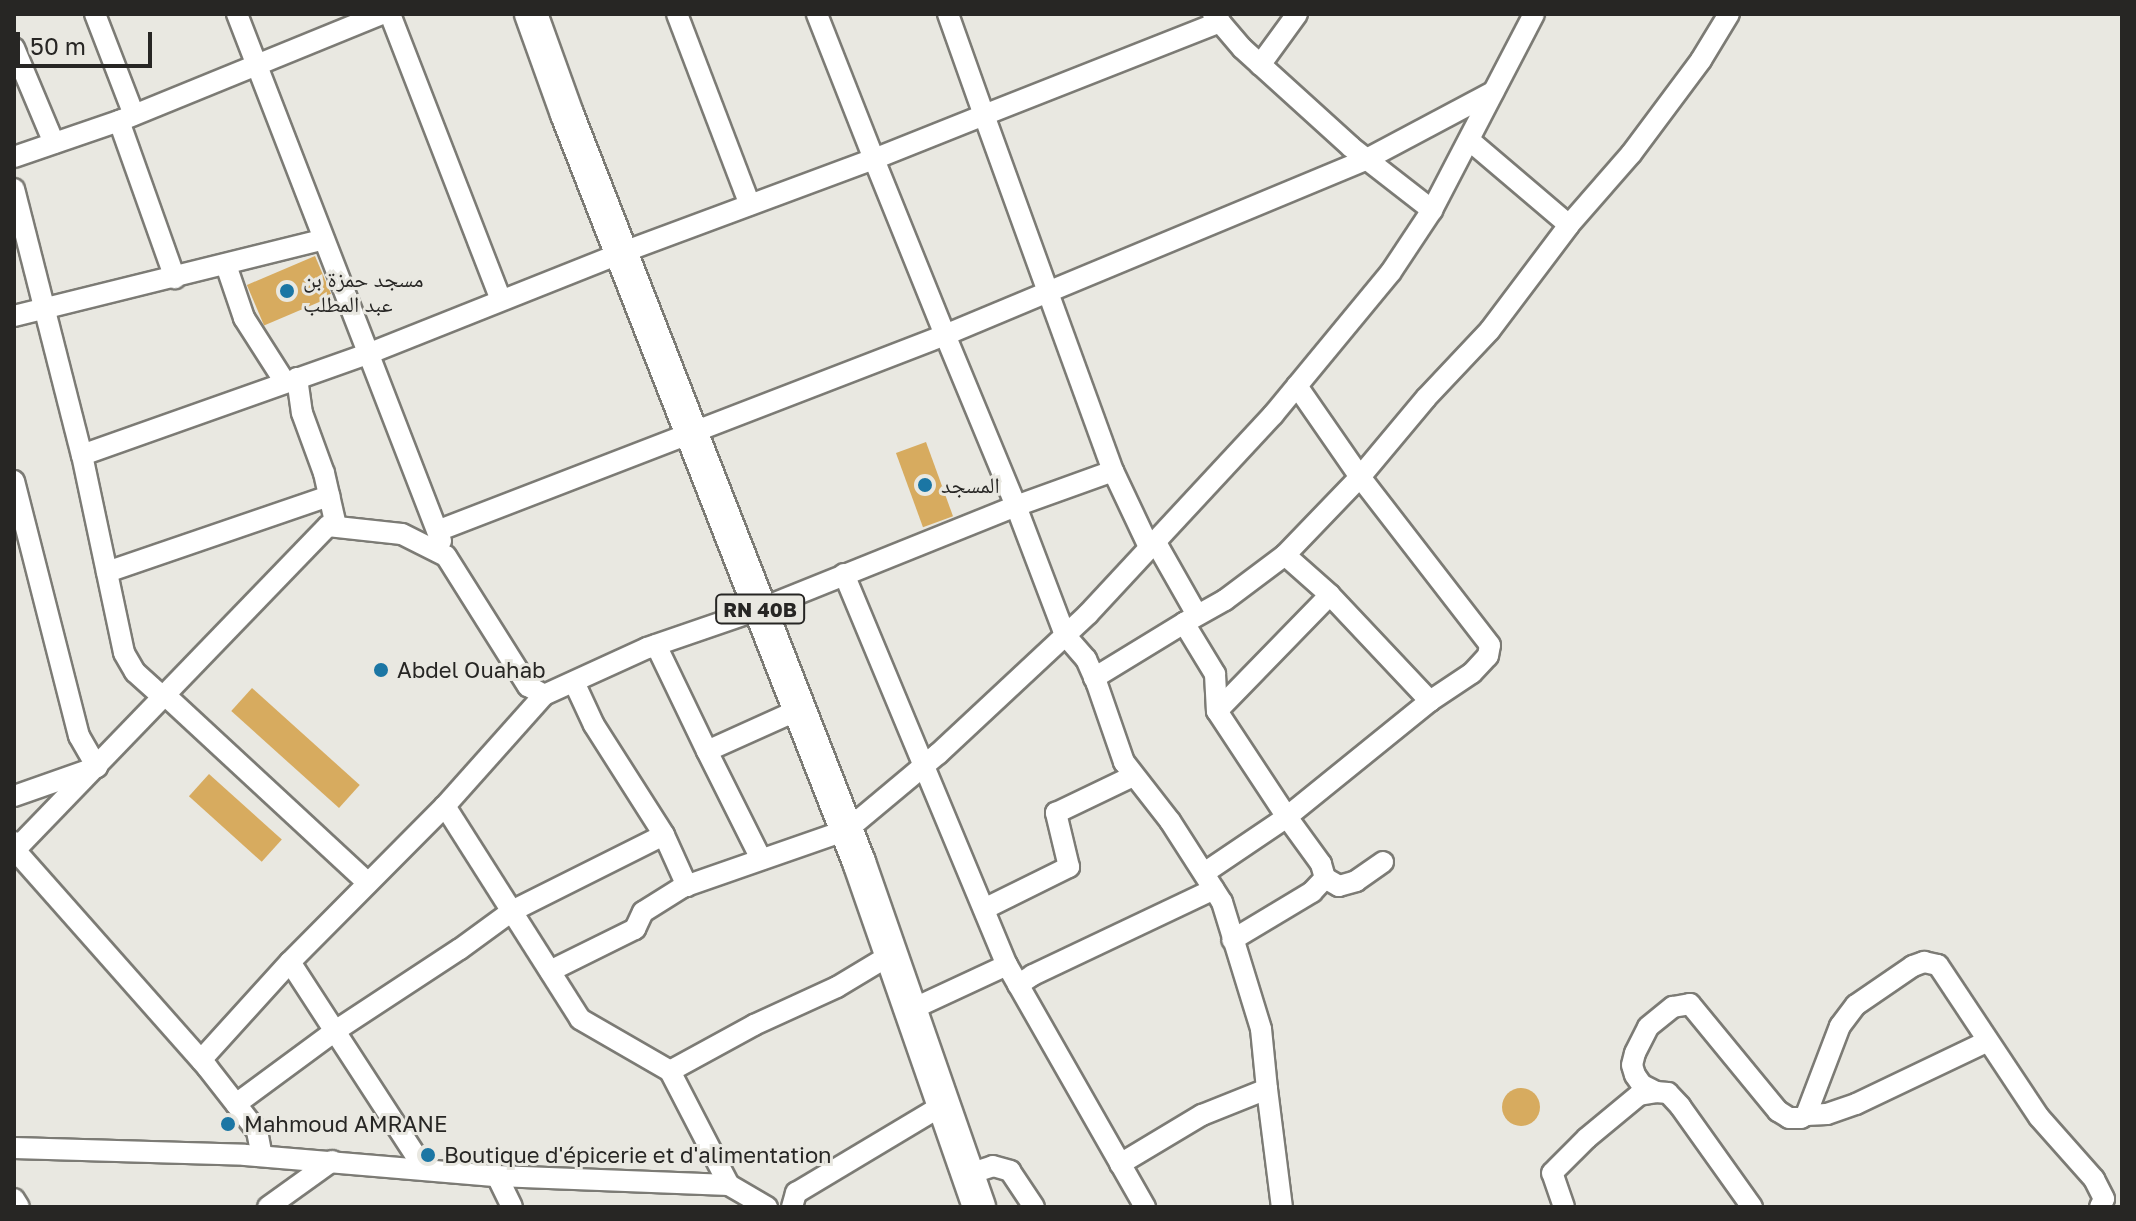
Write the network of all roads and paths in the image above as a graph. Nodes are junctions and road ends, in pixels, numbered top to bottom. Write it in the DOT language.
graph roads {
  1 [pos="95,14"];
  2 [pos="237,14"];
  3 [pos="382,14"];
  4 [pos="390,14"];
  5 [pos="531,14"];
  6 [pos="677,14"];
  7 [pos="817,14"];
  8 [pos="948,14"];
  9 [pos="1297,14"];
  10 [pos="1534,14"];
  11 [pos="1729,14"];
  12 [pos="1217,18"];
  13 [pos="14,48"];
  14 [pos="1260,65"];
  15 [pos="256,66"];
  16 [pos="1493,92"];
  17 [pos="984,115"];
  18 [pos="126,118"];
  19 [pos="1469,140"];
  20 [pos="54,143"];
  21 [pos="14,157"];
  22 [pos="874,159"];
  23 [pos="1367,159"];
  24 [pos="14,189"];
  25 [pos="750,205"];
  26 [pos="1432,210"];
  27 [pos="1569,225"];
  28 [pos="324,239"];
  29 [pos="621,253"];
  30 [pos="226,265"];
  31 [pos="175,278"];
  32 [pos="1048,292"];
  33 [pos="501,300"];
  34 [pos="46,310"];
  35 [pos="14,316"];
  36 [pos="945,335"];
  37 [pos="370,353"];
  38 [pos="291,380"];
  39 [pos="1297,386"];
  40 [pos="691,431"];
  41 [pos="82,455"];
  42 [pos="1113,471"];
  43 [pos="1360,477"];
  44 [pos="14,481"];
  45 [pos="329,496"];
  46 [pos="1016,506"];
  47 [pos="336,526"];
  48 [pos="437,531"];
  49 [pos="1152,544"];
  50 [pos="1285,555"];
  51 [pos="446,556"];
  52 [pos="107,572"];
  53 [pos="844,574"];
  54 [pos="1330,595"];
  55 [pos="760,609"];
  56 [pos="1191,619"];
  57 [pos="1065,635"];
  58 [pos="656,645"];
  59 [pos="1094,678"];
  60 [pos="574,682"];
  61 [pos="544,695"];
  62 [pos="165,697"];
  63 [pos="1430,701"];
  64 [pos="800,709"];
  65 [pos="1217,711"];
  66 [pos="707,751"];
  67 [pos="925,765"];
  68 [pos="97,767"];
  69 [pos="1133,776"];
  70 [pos="14,796"];
  71 [pos="445,806"];
  72 [pos="1287,817"];
  73 [pos="847,830"];
  74 [pos="664,835"];
  75 [pos="14,848"];
  76 [pos="761,859"];
  77 [pos="1383,862"];
  78 [pos="1325,878"];
  79 [pos="1209,881"];
  80 [pos="368,883"];
  81 [pos="687,886"];
  82 [pos="984,909"];
  83 [pos="512,911"];
  84 [pos="1232,940"];
  85 [pos="892,954"];
  86 [pos="290,962"];
  87 [pos="1007,965"];
  88 [pos="550,971"];
  89 [pos="1018,985"];
  90 [pos="912,1009"];
  91 [pos="335,1031"];
  92 [pos="1988,1041"];
  93 [pos="201,1060"];
  94 [pos="670,1071"];
  95 [pos="1267,1089"];
  96 [pos="1656,1092"];
  97 [pos="236,1104"];
  98 [pos="945,1104"];
  99 [pos="1806,1115"];
  100 [pos="14,1148"];
  101 [pos="262,1156"];
  102 [pos="332,1161"];
  103 [pos="1120,1164"];
  104 [pos="423,1167"];
  105 [pos="969,1174"];
  106 [pos="497,1176"];
  107 [pos="729,1185"];
  108 [pos="14,1199"];
  109 [pos="1751,1206"];
  110 [pos="19,1207"];
  111 [pos="268,1207"];
  112 [pos="512,1207"];
  113 [pos="767,1207"];
  114 [pos="792,1207"];
  115 [pos="979,1207"];
  116 [pos="1034,1207"];
  117 [pos="1145,1207"];
  118 [pos="1282,1207"];
  119 [pos="1564,1207"];
  120 [pos="2100,1207"];
  1 -- 18 [label="street"];
  2 -- 15 [label="street"];
  3 -- 15 [label="street"];
  4 -- 33 [label="street"];
  5 -- 29 [label="main road, RN 40B"];
  6 -- 25 [label="street"];
  7 -- 22 [label="street"];
  8 -- 17 [label="street"];
  9 -- 14 [label="street"];
  10 -- 16 [label="street"];
  11 -- 27 [label="street"];
  12 -- 14 [label="street"];
  12 -- 17 [label="street"];
  13 -- 20 [label="street"];
  14 -- 23 [label="street"];
  15 -- 18 [label="street"];
  15 -- 28 [label="street"];
  16 -- 19 [label="street"];
  16 -- 23 [label="street"];
  17 -- 22 [label="street"];
  17 -- 32 [label="street"];
  18 -- 20 [label="street"];
  18 -- 31 [label="street"];
  19 -- 26 [label="street"];
  19 -- 27 [label="street"];
  20 -- 21 [label="street"];
  22 -- 25 [label="street"];
  22 -- 36 [label="street"];
  23 -- 26 [label="street"];
  23 -- 32 [label="street"];
  24 -- 34 [label="street"];
  25 -- 29 [label="street"];
  26 -- 39 [label="street"];
  27 -- 43 [label="street"];
  28 -- 30 [label="street"];
  28 -- 37 [label="street"];
  29 -- 33 [label="street"];
  29 -- 40 [label="main road, RN 40B"];
  30 -- 31 [label="street"];
  30 -- 38 [label="street"];
  31 -- 34 [label="street"];
  32 -- 36 [label="street"];
  32 -- 42 [label="street"];
  33 -- 37 [label="street"];
  34 -- 35 [label="street"];
  34 -- 41 [label="street"];
  36 -- 40 [label="street"];
  36 -- 46 [label="street"];
  37 -- 38 [label="street"];
  37 -- 48 [label="street"];
  38 -- 41 [label="street"];
  38 -- 45 [label="street"];
  39 -- 43 [label="street"];
  39 -- 49 [label="street"];
  40 -- 48 [label="street"];
  40 -- 55 [label="main road, RN 40B"];
  41 -- 52 [label="street"];
  42 -- 46 [label="street"];
  42 -- 49 [label="street"];
  43 -- 50 [label="street"];
  43 -- 63 [label="street"];
  44 -- 68 [label="street"];
  45 -- 47 [label="street"];
  45 -- 52 [label="street"];
  46 -- 53 [label="street"];
  46 -- 57 [label="street"];
  47 -- 51 [label="street"];
  47 -- 62 [label="street"];
  48 -- 51 [label="street"];
  49 -- 56 [label="street"];
  49 -- 57 [label="street"];
  50 -- 54 [label="street"];
  50 -- 56 [label="street"];
  51 -- 61 [label="street"];
  52 -- 62 [label="street"];
  53 -- 55 [label="street"];
  53 -- 67 [label="street"];
  54 -- 63 [label="street"];
  54 -- 65 [label="street"];
  55 -- 58 [label="street"];
  55 -- 64 [label="main road, RN 40B"];
  56 -- 59 [label="street"];
  56 -- 65 [label="street"];
  57 -- 59 [label="street"];
  57 -- 67 [label="street"];
  58 -- 60 [label="street"];
  58 -- 66 [label="street"];
  59 -- 69 [label="street"];
  60 -- 61 [label="street"];
  60 -- 74 [label="street"];
  61 -- 71 [label="street"];
  62 -- 68 [label="street"];
  62 -- 80 [label="street"];
  63 -- 72 [label="street"];
  64 -- 66 [label="street"];
  64 -- 73 [label="main road, RN 40B"];
  65 -- 72 [label="street"];
  66 -- 76 [label="street"];
  67 -- 73 [label="street"];
  67 -- 82 [label="street"];
  68 -- 70 [label="street"];
  68 -- 75 [label="street"];
  69 -- 79 [label="street"];
  69 -- 82 [label="street"];
  71 -- 80 [label="street"];
  71 -- 83 [label="street"];
  72 -- 78 [label="street"];
  72 -- 79 [label="street"];
  73 -- 76 [label="street"];
  73 -- 85 [label="main road, RN 40B"];
  74 -- 81 [label="street"];
  74 -- 83 [label="street"];
  75 -- 93 [label="street"];
  76 -- 81 [label="street"];
  77 -- 78 [label="street"];
  78 -- 84 [label="street"];
  79 -- 84 [label="street"];
  79 -- 89 [label="street"];
  80 -- 86 [label="street"];
  81 -- 88 [label="street"];
  82 -- 87 [label="street"];
  83 -- 88 [label="street"];
  83 -- 91 [label="street"];
  84 -- 95 [label="street"];
  85 -- 90 [label="main road, RN 40B"];
  85 -- 94 [label="street"];
  86 -- 91 [label="street"];
  86 -- 93 [label="street"];
  87 -- 89 [label="street"];
  87 -- 90 [label="street"];
  88 -- 94 [label="street"];
  89 -- 103 [label="street"];
  90 -- 98 [label="main road, RN 40B"];
  91 -- 97 [label="street"];
  91 -- 104 [label="street"];
  92 -- 99 [label="street"];
  92 -- 99 [label="street"];
  92 -- 120 [label="street"];
  93 -- 97 [label="street"];
  94 -- 107 [label="street"];
  95 -- 103 [label="street"];
  95 -- 118 [label="street"];
  96 -- 99 [label="street"];
  96 -- 109 [label="street"];
  96 -- 119 [label="street"];
  97 -- 101 [label="street"];
  98 -- 105 [label="main road, RN 40B"];
  98 -- 114 [label="street"];
  100 -- 101 [label="street"];
  101 -- 102 [label="street"];
  102 -- 104 [label="street"];
  102 -- 111 [label="street"];
  103 -- 117 [label="street"];
  104 -- 106 [label="street"];
  105 -- 115 [label="main road, RN 40B"];
  105 -- 116 [label="street"];
  106 -- 107 [label="street"];
  106 -- 112 [label="street"];
  107 -- 113 [label="street"];
  108 -- 110 [label="street"];
}
